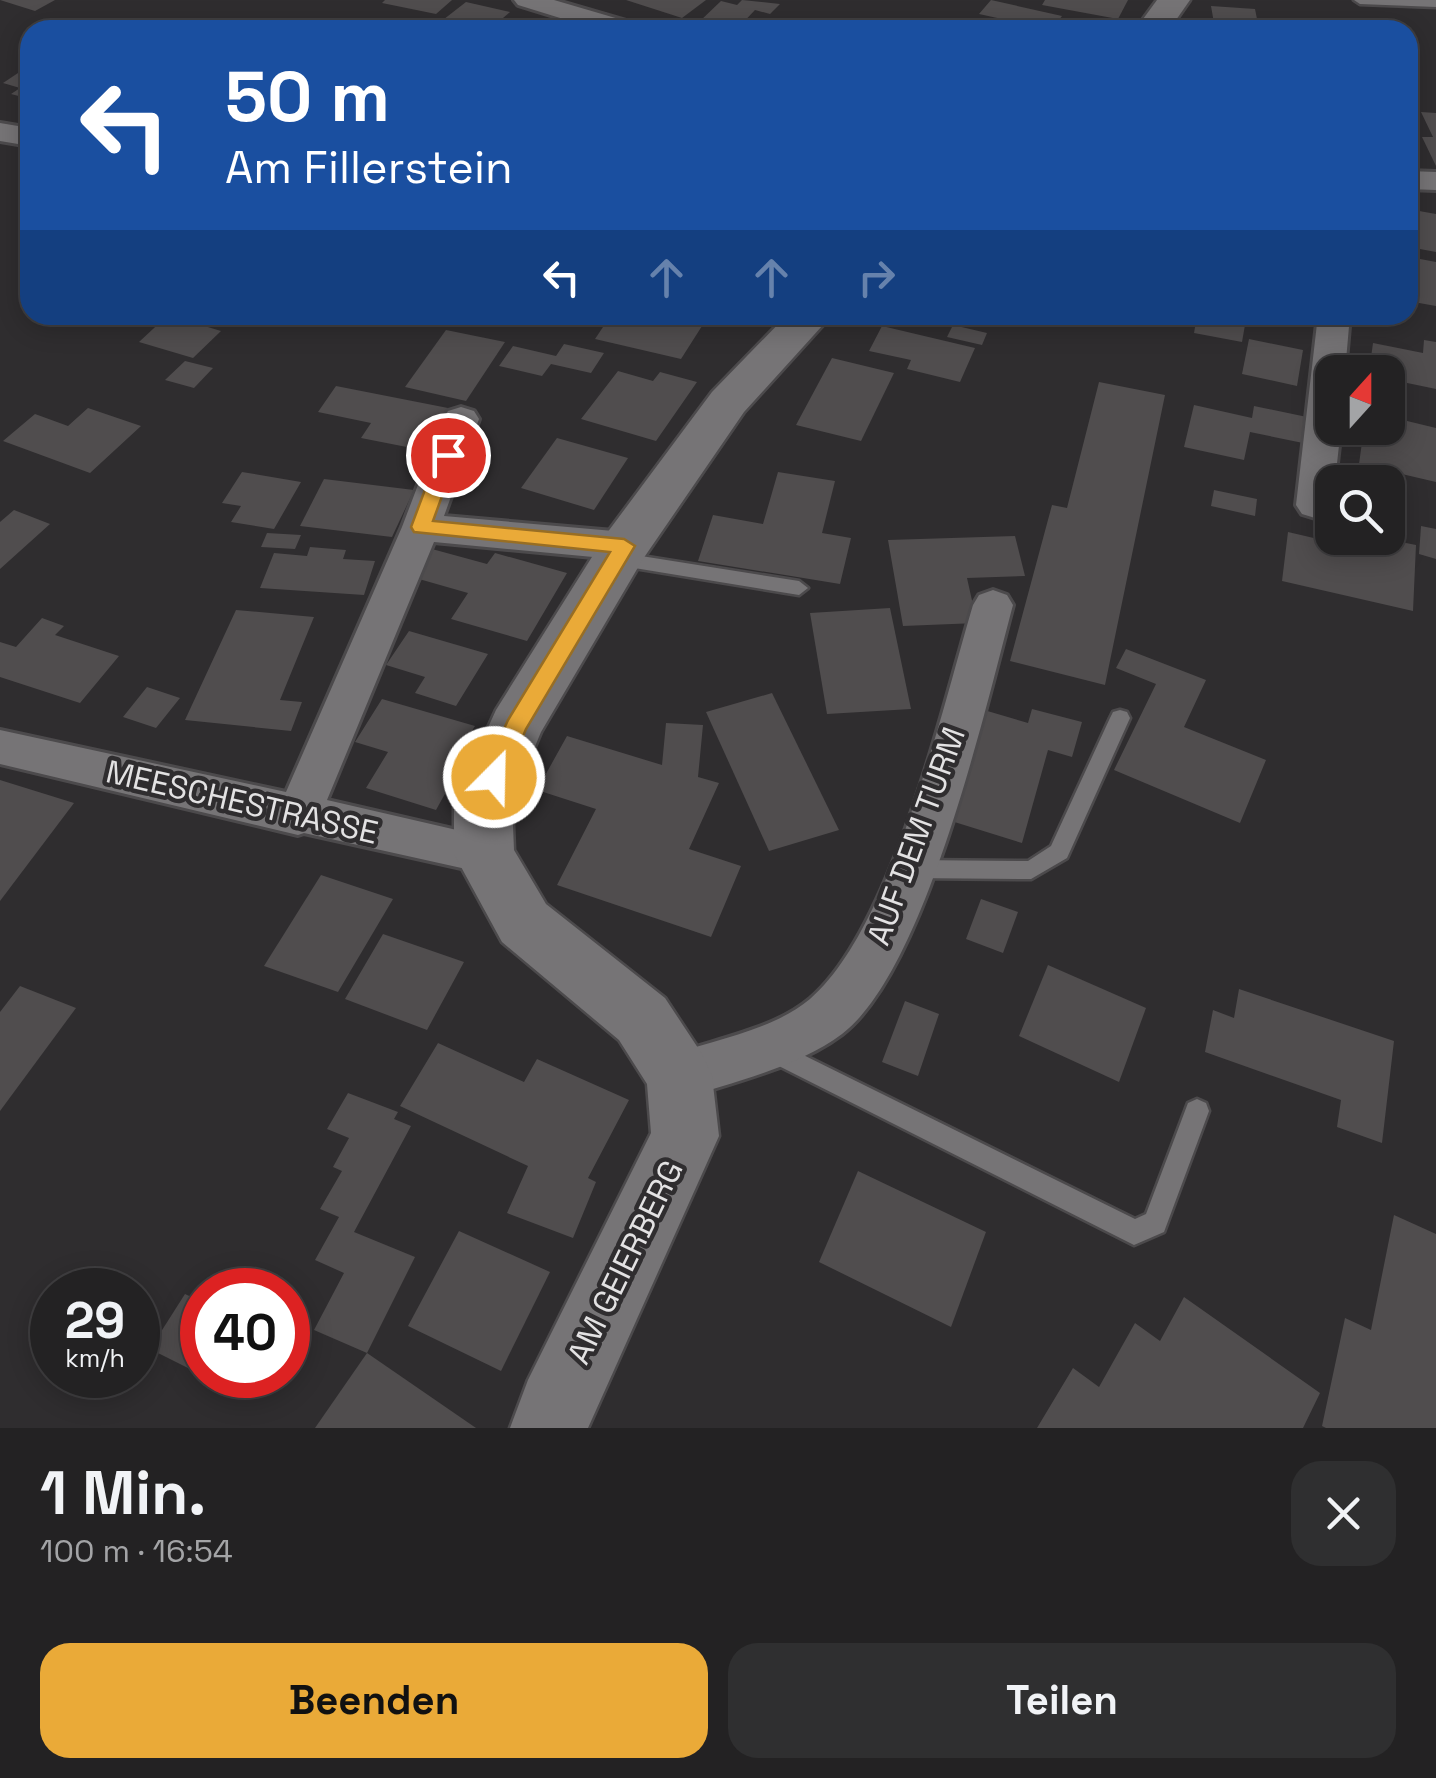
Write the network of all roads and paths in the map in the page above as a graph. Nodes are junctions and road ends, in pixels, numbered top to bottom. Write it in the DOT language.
graph roads {
  1 [pos="527,0"];
  2 [pos="1360,0"];
  3 [pos="1436,2"];
  4 [pos="594,20"];
  5 [pos="801,325"];
  6 [pos="1333,325"];
  7 [pos="461,420"];
  8 [pos="1319,465"];
  9 [pos="421,527"];
  10 [pos="620,552"];
  11 [pos="799,588"];
  12 [pos="993,605"];
  13 [pos="1120,718"];
  14 [pos="0,747"];
  15 [pos="298,816"];
  16 [pos="484,854"];
  17 [pos="911,869"];
  18 [pos="763,1046"];
  19 [pos="679,1076"];
  20 [pos="1196,1111"];
  21 [pos="549,1428"];
  1 -- 4 [label="street"];
  2 -- 3 [label="lane"];
  5 -- 10 [label="street"];
  6 -- 8 [label="street"];
  7 -- 9 [label="street"];
  9 -- 10 [label="street"];
  9 -- 15 [label="street"];
  10 -- 11 [label="lane"];
  10 -- 16 [label="street"];
  12 -- 17 [label="street, AUF DEM TURM"];
  13 -- 17 [label="lane"];
  14 -- 15 [label="street, MEESCHESTRASSE"];
  15 -- 16 [label="street, MEESCHESTRASSE"];
  16 -- 19 [label="street, AM GEIERBERG"];
  17 -- 18 [label="street, AUF DEM TURM"];
  18 -- 19 [label="street, AUF DEM TURM"];
  18 -- 20 [label="lane"];
  19 -- 21 [label="street, AM GEIERBERG"];
}
